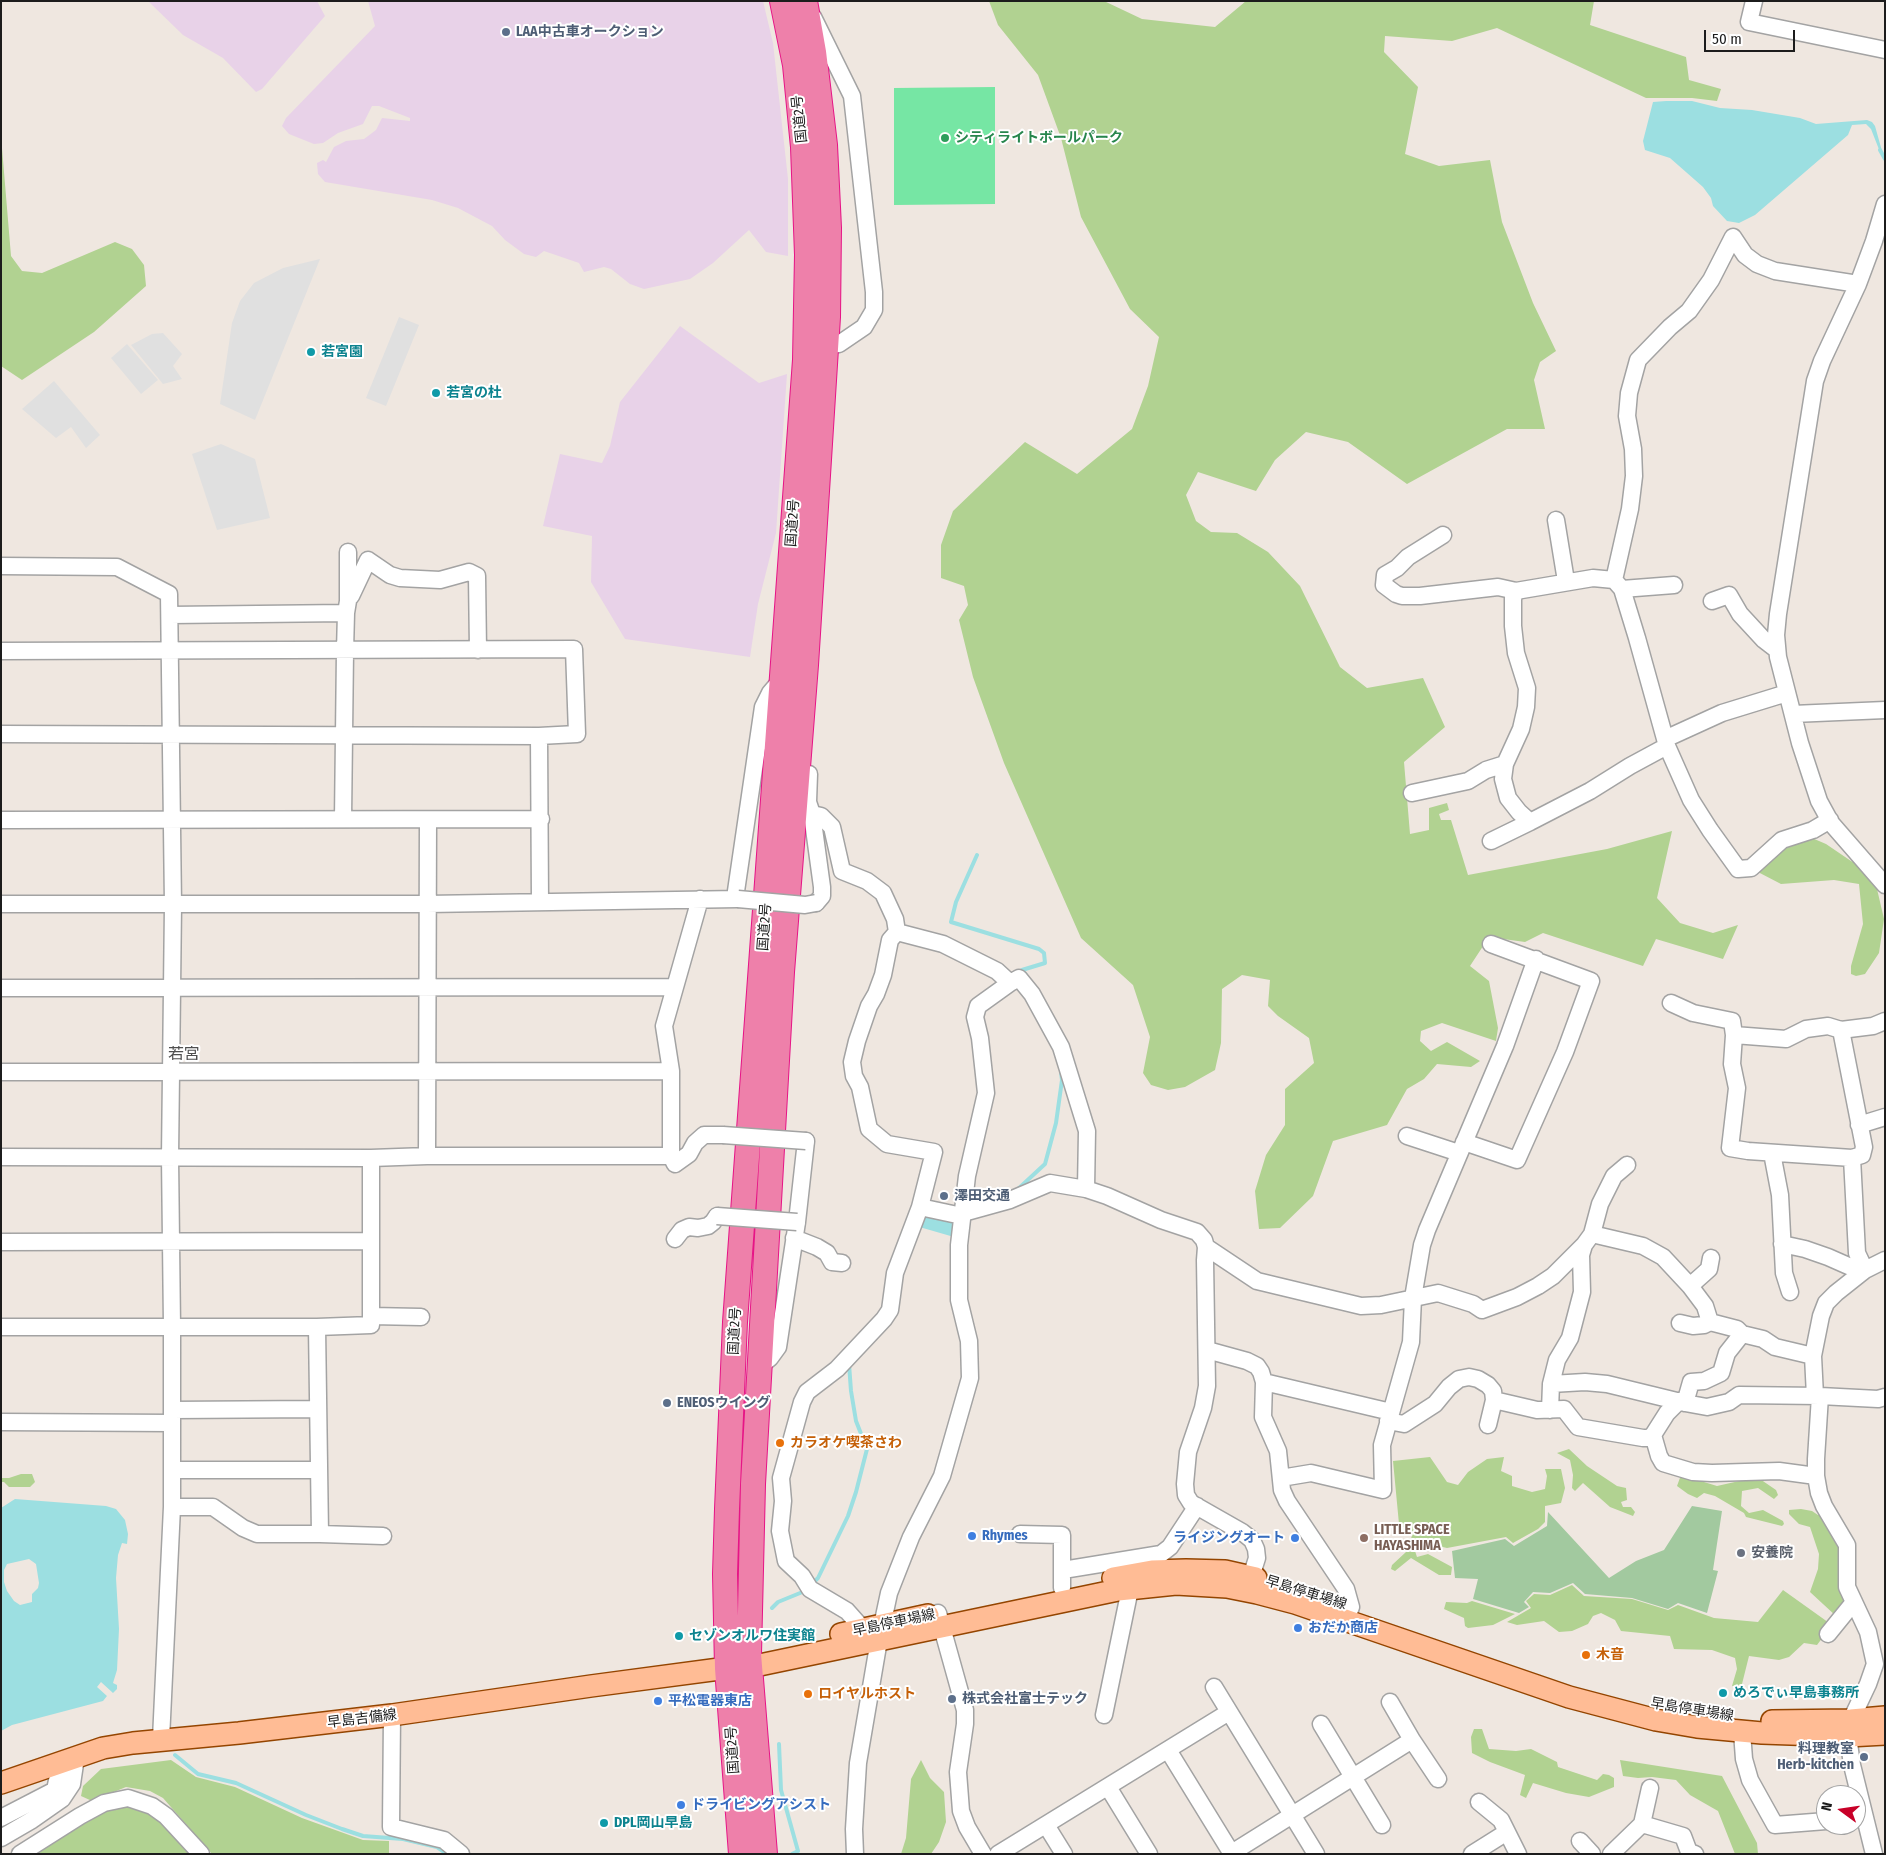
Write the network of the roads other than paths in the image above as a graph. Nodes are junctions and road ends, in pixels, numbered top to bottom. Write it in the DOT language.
graph roads {
  1 [pos="782,1"];
  2 [pos="805,1"];
  3 [pos="1754,1"];
  4 [pos="1885,50"];
  5 [pos="1885,204"];
  6 [pos="1879,241"];
  7 [pos="1858,284"];
  8 [pos="827,345"];
  9 [pos="1556,520"];
  10 [pos="1443,535"];
  11 [pos="348,552"];
  12 [pos="1,566"];
  13 [pos="1566,581"];
  14 [pos="1618,585"];
  15 [pos="1674,585"];
  16 [pos="1516,591"];
  17 [pos="1712,601"];
  18 [pos="347,607"];
  19 [pos="170,615"];
  20 [pos="478,650"];
  21 [pos="1777,650"];
  22 [pos="1,651"];
  23 [pos="170,651"];
  24 [pos="344,651"];
  25 [pos="782,679"];
  26 [pos="1787,693"];
  27 [pos="803,699"];
  28 [pos="1885,710"];
  29 [pos="1793,714"];
  30 [pos="1,734"];
  31 [pos="171,734"];
  32 [pos="344,735"];
  33 [pos="540,736"];
  34 [pos="1666,743"];
  35 [pos="1506,764"];
  36 [pos="1412,793"];
  37 [pos="812,814"];
  38 [pos="343,819"];
  39 [pos="541,819"];
  40 [pos="1,820"];
  41 [pos="172,820"];
  42 [pos="428,820"];
  43 [pos="1830,820"];
  44 [pos="1530,822"];
  45 [pos="1491,841"];
  46 [pos="1885,885"];
  47 [pos="736,898"];
  48 [pos="700,899"];
  49 [pos="540,902"];
  50 [pos="1,904"];
  51 [pos="428,904"];
  52 [pos="173,905"];
  53 [pos="897,932"];
  54 [pos="1491,944"];
  55 [pos="1536,960"];
  56 [pos="1010,983"];
  57 [pos="428,987"];
  58 [pos="674,987"];
  59 [pos="1,988"];
  60 [pos="173,988"];
  61 [pos="1671,1003"];
  62 [pos="1885,1021"];
  63 [pos="1840,1030"];
  64 [pos="1734,1035"];
  65 [pos="671,1071"];
  66 [pos="1,1072"];
  67 [pos="172,1072"];
  68 [pos="427,1072"];
  69 [pos="1885,1117"];
  70 [pos="1859,1125"];
  71 [pos="1407,1136"];
  72 [pos="1462,1148"];
  73 [pos="1772,1153"];
  74 [pos="427,1156"];
  75 [pos="671,1156"];
  76 [pos="1,1157"];
  77 [pos="170,1157"];
  78 [pos="371,1158"];
  79 [pos="1852,1158"];
  80 [pos="1627,1165"];
  81 [pos="1086,1189"];
  82 [pos="920,1207"];
  83 [pos="962,1217"];
  84 [pos="796,1230"];
  85 [pos="675,1238"];
  86 [pos="1588,1240"];
  87 [pos="1,1242"];
  88 [pos="171,1242"];
  89 [pos="371,1242"];
  90 [pos="1782,1244"];
  91 [pos="1206,1247"];
  92 [pos="1711,1258"];
  93 [pos="1885,1260"];
  94 [pos="842,1263"];
  95 [pos="1864,1271"];
  96 [pos="1690,1286"];
  97 [pos="1790,1292"];
  98 [pos="1413,1298"];
  99 [pos="372,1316"];
  100 [pos="421,1317"];
  101 [pos="1710,1322"];
  102 [pos="1680,1323"];
  103 [pos="172,1326"];
  104 [pos="1,1327"];
  105 [pos="317,1327"];
  106 [pos="1742,1334"];
  107 [pos="1207,1350"];
  108 [pos="1813,1356"];
  109 [pos="760,1366"];
  110 [pos="1264,1382"];
  111 [pos="1551,1384"];
  112 [pos="1818,1396"];
  113 [pos="1885,1397"];
  114 [pos="1494,1400"];
  115 [pos="1682,1402"];
  116 [pos="318,1409"];
  117 [pos="1550,1410"];
  118 [pos="172,1416"];
  119 [pos="1389,1416"];
  120 [pos="1,1422"];
  121 [pos="1488,1425"];
  122 [pos="1653,1436"];
  123 [pos="172,1470"];
  124 [pos="319,1470"];
  125 [pos="1816,1476"];
  126 [pos="1282,1478"];
  127 [pos="1197,1506"];
  128 [pos="172,1507"];
  129 [pos="320,1534"];
  130 [pos="1020,1534"];
  131 [pos="382,1536"];
  132 [pos="1251,1577"];
  133 [pos="1062,1579"];
  134 [pos="1130,1589"];
  135 [pos="1854,1602"];
  136 [pos="1348,1614"];
  137 [pos="940,1620"];
  138 [pos="874,1631"];
  139 [pos="1828,1634"];
  140 [pos="742,1663"];
  141 [pos="1880,1664"];
  142 [pos="1214,1687"];
  143 [pos="1390,1702"];
  144 [pos="1229,1712"];
  145 [pos="392,1715"];
  146 [pos="1104,1715"];
  147 [pos="1885,1716"];
  148 [pos="1321,1724"];
  149 [pos="1849,1728"];
  150 [pos="1742,1732"];
  151 [pos="1885,1734"];
  152 [pos="160,1739"];
  153 [pos="1412,1740"];
  154 [pos="1168,1750"];
  155 [pos="68,1759"];
  156 [pos="1353,1777"];
  157 [pos="1438,1779"];
  158 [pos="1,1783"];
  159 [pos="1855,1785"];
  160 [pos="1108,1788"];
  161 [pos="1650,1788"];
  162 [pos="1479,1802"];
  163 [pos="1292,1815"];
  164 [pos="1,1818"];
  165 [pos="1816,1822"];
  166 [pos="1642,1824"];
  167 [pos="1046,1825"];
  168 [pos="1382,1825"];
  169 [pos="1507,1832"];
  170 [pos="1866,1833"];
  171 [pos="1,1838"];
  172 [pos="1580,1841"];
  173 [pos="1231,1853"];
  174 [pos="20,1854"];
  175 [pos="201,1854"];
  176 [pos="461,1854"];
  177 [pos="741,1854"];
  178 [pos="765,1854"];
  179 [pos="855,1854"];
  180 [pos="983,1854"];
  181 [pos="998,1854"];
  182 [pos="1064,1854"];
  183 [pos="1149,1854"];
  184 [pos="1316,1854"];
  185 [pos="1472,1854"];
  186 [pos="1518,1854"];
  187 [pos="1592,1854"];
  188 [pos="1611,1854"];
  189 [pos="1695,1854"];
  190 [pos="1874,1854"];
  1 -- 25 [label="highway, 国道2号"];
  2 -- 8 [label="highway, 国道2号"];
  2 -- 8 [label="street"];
  3 -- 4 [label="street"];
  5 -- 6 [label="street"];
  6 -- 7 [label="street"];
  7 -- 14 [label="street"];
  7 -- 21 [label="street"];
  8 -- 27 [label="highway, 国道2号"];
  9 -- 13 [label="street"];
  10 -- 16 [label="street"];
  11 -- 18 [label="street"];
  12 -- 19 [label="street"];
  13 -- 14 [label="street"];
  13 -- 16 [label="street"];
  14 -- 15 [label="street"];
  14 -- 34 [label="street"];
  16 -- 35 [label="street"];
  17 -- 21 [label="street"];
  18 -- 19 [label="street"];
  18 -- 20 [label="street"];
  18 -- 24 [label="street"];
  19 -- 23 [label="street"];
  20 -- 24 [label="street"];
  20 -- 33 [label="street"];
  21 -- 26 [label="street"];
  22 -- 23 [label="street"];
  23 -- 24 [label="street"];
  23 -- 31 [label="street"];
  24 -- 32 [label="street"];
  25 -- 47 [label="street"];
  25 -- 140 [label="highway, 国道2号"];
  26 -- 29 [label="street"];
  26 -- 34 [label="street"];
  27 -- 37 [label="street"];
  27 -- 109 [label="highway, 国道2号"];
  28 -- 29 [label="street"];
  29 -- 43 [label="street"];
  30 -- 31 [label="street"];
  31 -- 32 [label="street"];
  31 -- 41 [label="street"];
  32 -- 33 [label="street"];
  32 -- 38 [label="street"];
  33 -- 39 [label="street"];
  34 -- 43 [label="street"];
  34 -- 44 [label="street"];
  35 -- 36 [label="street"];
  35 -- 44 [label="street"];
  37 -- 47 [label="street, bridge"];
  37 -- 53 [label="street"];
  38 -- 41 [label="street"];
  38 -- 42 [label="street"];
  39 -- 42 [label="street"];
  39 -- 49 [label="street"];
  40 -- 41 [label="street"];
  41 -- 52 [label="street"];
  42 -- 51 [label="street"];
  43 -- 46 [label="street"];
  44 -- 45 [label="street"];
  47 -- 48 [label="street"];
  48 -- 49 [label="street"];
  48 -- 58 [label="street"];
  49 -- 51 [label="street"];
  50 -- 52 [label="street"];
  51 -- 52 [label="street"];
  51 -- 57 [label="street"];
  52 -- 60 [label="street"];
  53 -- 56 [label="street"];
  53 -- 82 [label="street"];
  54 -- 55 [label="street"];
  55 -- 72 [label="street"];
  55 -- 72 [label="street"];
  56 -- 81 [label="street"];
  56 -- 83 [label="street"];
  57 -- 58 [label="street"];
  57 -- 60 [label="street"];
  57 -- 68 [label="street"];
  58 -- 65 [label="street"];
  59 -- 60 [label="street"];
  60 -- 67 [label="street"];
  61 -- 64 [label="street"];
  62 -- 63 [label="street"];
  63 -- 64 [label="street"];
  63 -- 70 [label="street"];
  64 -- 73 [label="street"];
  65 -- 68 [label="street"];
  65 -- 75 [label="street"];
  66 -- 67 [label="street"];
  67 -- 68 [label="street"];
  67 -- 77 [label="street"];
  68 -- 74 [label="street"];
  69 -- 70 [label="street"];
  70 -- 79 [label="street"];
  71 -- 72 [label="street"];
  72 -- 98 [label="street"];
  73 -- 79 [label="street"];
  73 -- 90 [label="street"];
  74 -- 75 [label="street"];
  74 -- 78 [label="street"];
  75 -- 84 [label="street, bridge"];
  76 -- 77 [label="street"];
  77 -- 78 [label="street"];
  77 -- 88 [label="street"];
  78 -- 89 [label="street"];
  79 -- 95 [label="street"];
  80 -- 86 [label="street"];
  81 -- 83 [label="street"];
  81 -- 91 [label="street"];
  82 -- 83 [label="street"];
  82 -- 138 [label="street"];
  83 -- 138 [label="street"];
  84 -- 85 [label="street, bridge"];
  84 -- 94 [label="street"];
  84 -- 109 [label="street"];
  86 -- 96 [label="street"];
  86 -- 98 [label="street"];
  86 -- 111 [label="street"];
  87 -- 88 [label="street"];
  88 -- 89 [label="street"];
  88 -- 103 [label="street"];
  89 -- 99 [label="street"];
  90 -- 95 [label="street"];
  90 -- 97 [label="street"];
  91 -- 98 [label="street"];
  91 -- 107 [label="street"];
  92 -- 96 [label="street"];
  93 -- 95 [label="street"];
  95 -- 108 [label="street"];
  96 -- 101 [label="street"];
  98 -- 119 [label="street"];
  99 -- 100 [label="street"];
  99 -- 105 [label="street"];
  101 -- 102 [label="street"];
  101 -- 106 [label="street"];
  103 -- 104 [label="street"];
  103 -- 105 [label="street"];
  103 -- 118 [label="street"];
  105 -- 116 [label="street"];
  106 -- 108 [label="street"];
  106 -- 115 [label="street"];
  107 -- 110 [label="street"];
  107 -- 127 [label="street"];
  108 -- 112 [label="street"];
  109 -- 140 [label="highway, 国道2号"];
  110 -- 119 [label="street"];
  110 -- 126 [label="street"];
  111 -- 115 [label="street"];
  111 -- 117 [label="street"];
  112 -- 113 [label="street"];
  112 -- 115 [label="street"];
  112 -- 125 [label="street"];
  114 -- 117 [label="street"];
  114 -- 119 [label="street"];
  114 -- 121 [label="street"];
  115 -- 122 [label="street"];
  116 -- 118 [label="street"];
  116 -- 124 [label="street"];
  117 -- 122 [label="street"];
  118 -- 120 [label="street"];
  118 -- 123 [label="street"];
  119 -- 126 [label="street"];
  122 -- 125 [label="street"];
  123 -- 124 [label="street"];
  123 -- 128 [label="street"];
  124 -- 129 [label="street"];
  125 -- 135 [label="street"];
  126 -- 136 [label="street"];
  127 -- 132 [label="street"];
  127 -- 133 [label="street"];
  128 -- 129 [label="street"];
  128 -- 152 [label="street"];
  129 -- 131 [label="street"];
  130 -- 133 [label="street"];
  132 -- 133 [label="main road, 早島停車場線"];
  132 -- 136 [label="main road, 早島停車場線"];
  133 -- 137 [label="main road, 早島停車場線"];
  134 -- 136 [label="main road, 早島停車場線"];
  134 -- 137 [label="main road, 早島停車場線"];
  134 -- 146 [label="street"];
  135 -- 139 [label="street"];
  135 -- 141 [label="street"];
  136 -- 149 [label="main road, 早島停車場線"];
  136 -- 150 [label="main road, 早島停車場線"];
  137 -- 138 [label="main road, 早島停車場線"];
  137 -- 180 [label="street"];
  138 -- 140 [label="main road, 早島停車場線"];
  138 -- 179 [label="street"];
  140 -- 145 [label="main road, 早島吉備線"];
  140 -- 177 [label="highway, 国道2号"];
  140 -- 178 [label="highway, 国道2号"];
  141 -- 149 [label="street"];
  142 -- 144 [label="street"];
  143 -- 153 [label="street"];
  144 -- 154 [label="street"];
  144 -- 163 [label="street"];
  145 -- 152 [label="main road, 早島吉備線"];
  145 -- 176 [label="street"];
  147 -- 149 [label="main road, 早島停車場線"];
  148 -- 156 [label="street"];
  149 -- 150 [label="main road, 早島停車場線"];
  149 -- 151 [label="main road, 早島停車場線"];
  149 -- 159 [label="street"];
  150 -- 165 [label="street"];
  152 -- 155 [label="main road, 早島吉備線"];
  153 -- 156 [label="street"];
  153 -- 157 [label="street"];
  154 -- 160 [label="street"];
  154 -- 173 [label="street"];
  155 -- 158 [label="main road, 早島吉備線"];
  155 -- 164 [label="street"];
  155 -- 171 [label="street"];
  156 -- 163 [label="street"];
  156 -- 168 [label="street"];
  160 -- 167 [label="street"];
  160 -- 183 [label="street"];
  161 -- 166 [label="street"];
  162 -- 169 [label="street"];
  163 -- 173 [label="street"];
  163 -- 184 [label="street"];
  166 -- 188 [label="street"];
  166 -- 189 [label="street"];
  167 -- 181 [label="street"];
  167 -- 182 [label="street"];
  169 -- 185 [label="street"];
  169 -- 186 [label="street"];
  170 -- 190 [label="street"];
  172 -- 187 [label="street"];
  174 -- 175 [label="street"];
}
